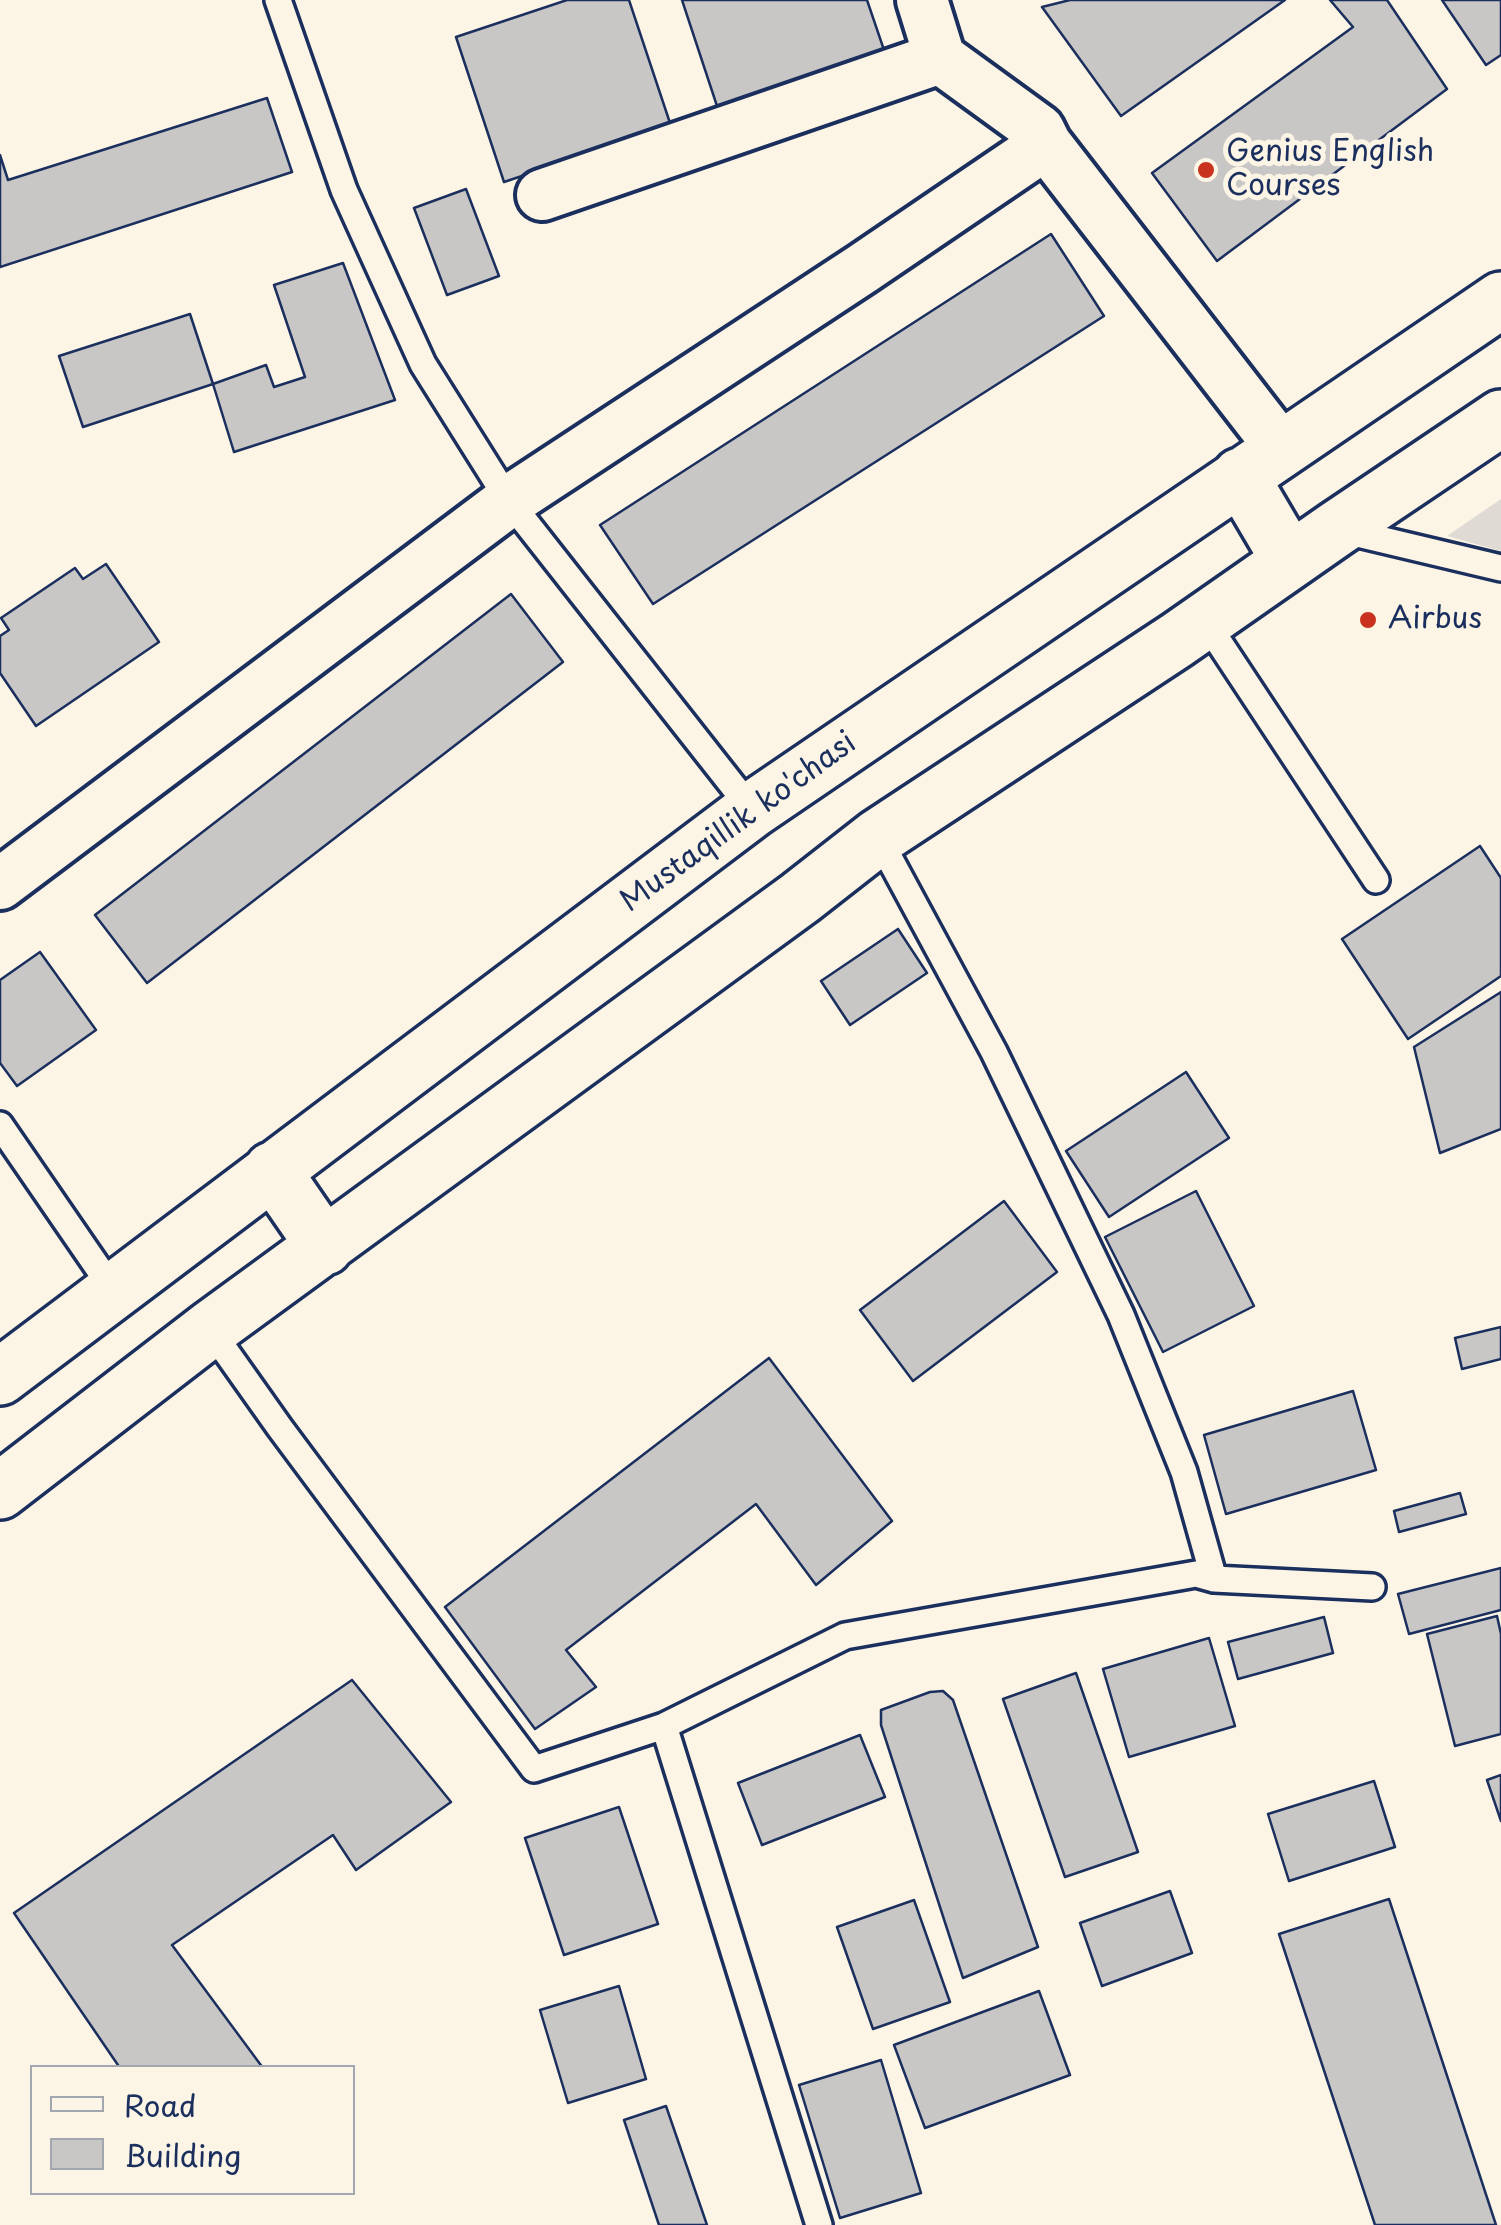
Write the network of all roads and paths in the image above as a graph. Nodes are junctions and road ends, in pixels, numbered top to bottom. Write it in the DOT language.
graph roads {
  1 [pos="278,0"];
  2 [pos="922,0"];
  3 [pos="940,58"];
  4 [pos="1046,144"];
  5 [pos="542,196"];
  6 [pos="1501,300"];
  7 [pos="1501,418"];
  8 [pos="1260,462"];
  9 [pos="509,501"];
  10 [pos="1336,529"];
  11 [pos="1290,561"];
  12 [pos="1501,568"];
  13 [pos="1205,620"];
  14 [pos="752,810"];
  15 [pos="878,837"];
  16 [pos="1376,880"];
  17 [pos="0,884"];
  18 [pos="0,1125"];
  19 [pos="272,1170"];
  20 [pos="325,1247"];
  21 [pos="114,1292"];
  22 [pos="210,1329"];
  23 [pos="0,1377"];
  24 [pos="0,1491"];
  25 [pos="1214,1579"];
  26 [pos="1372,1587"];
  27 [pos="664,1726"];
  28 [pos="819,2225"];
  1 -- 9 [label="lane"];
  2 -- 3 [label="street"];
  3 -- 4 [label="street"];
  3 -- 5 [label="street"];
  4 -- 8 [label="street"];
  4 -- 9 [label="street"];
  6 -- 8 [label="main road, Mustaqillik ko'chasi"];
  7 -- 10 [label="main road"];
  8 -- 11 [label="main road"];
  8 -- 14 [label="main road, Mustaqillik ko'chasi"];
  9 -- 14 [label="lane"];
  9 -- 17 [label="street"];
  10 -- 11 [label="main road"];
  10 -- 12 [label="lane"];
  11 -- 13 [label="main road"];
  13 -- 15 [label="main road"];
  13 -- 16 [label="lane"];
  14 -- 19 [label="main road, Mustaqillik ko'chasi"];
  15 -- 20 [label="main road"];
  15 -- 25 [label="lane"];
  18 -- 21 [label="lane"];
  19 -- 20 [label="main road"];
  19 -- 21 [label="main road, Mustaqillik ko'chasi"];
  20 -- 22 [label="main road"];
  21 -- 23 [label="main road, Mustaqillik ko'chasi"];
  22 -- 24 [label="main road"];
  22 -- 27 [label="lane"];
  25 -- 26 [label="lane"];
  25 -- 27 [label="lane"];
  27 -- 28 [label="lane"];
}
